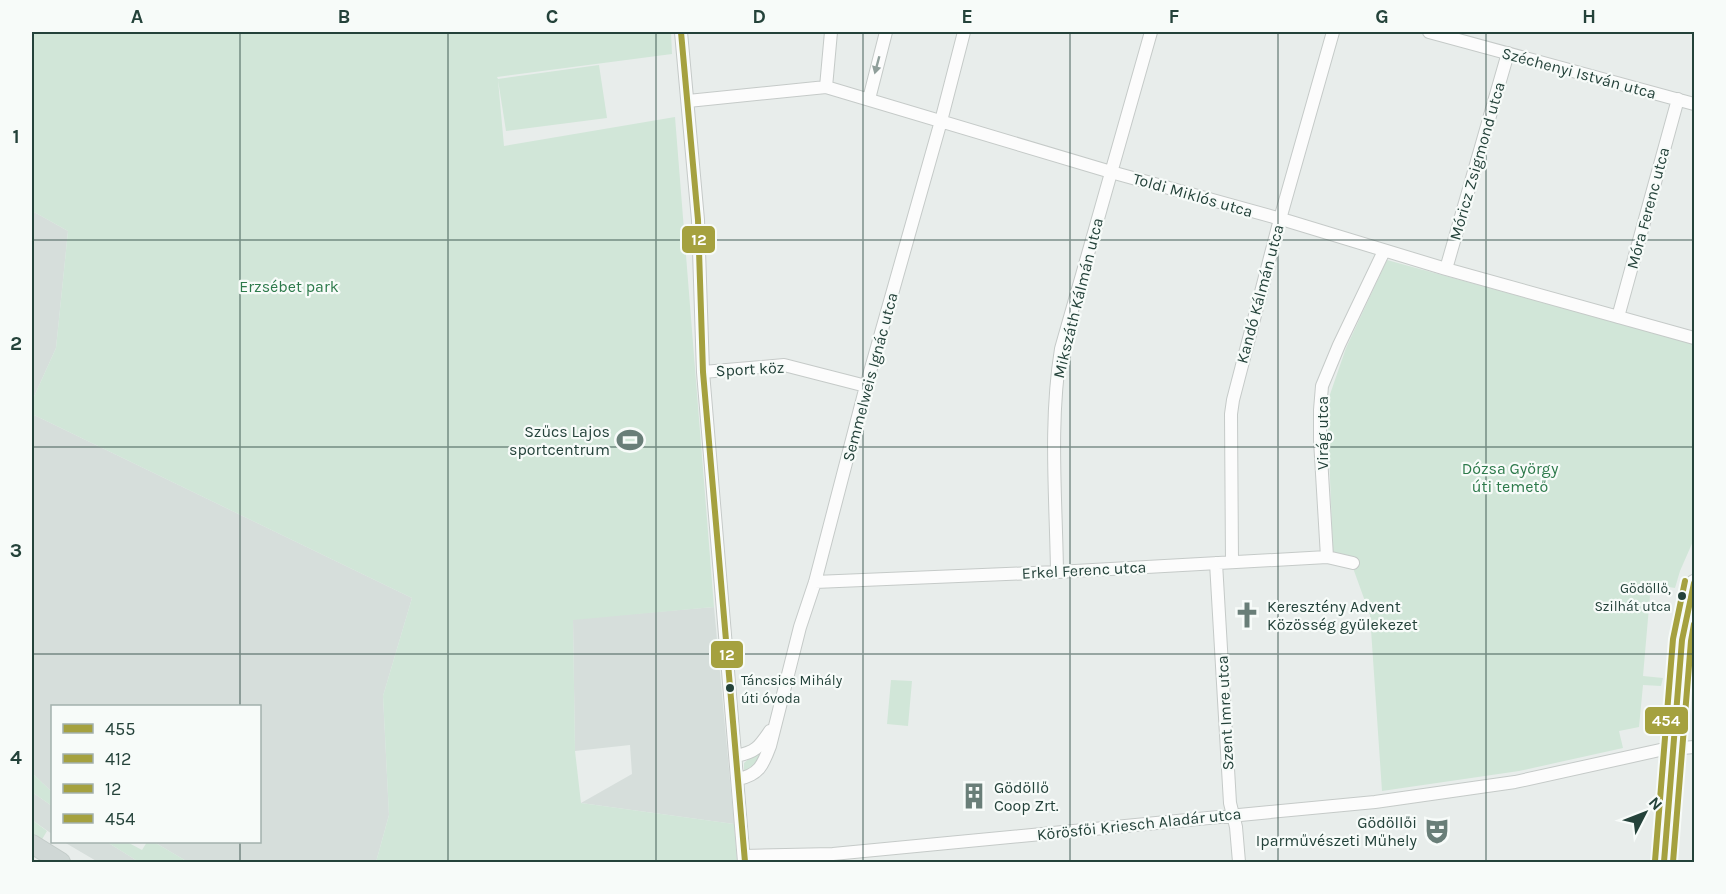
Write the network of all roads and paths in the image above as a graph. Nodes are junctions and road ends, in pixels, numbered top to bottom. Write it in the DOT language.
graph roads {
  1 [pos="681,32"];
  2 [pos="831,32"];
  3 [pos="886,32"];
  4 [pos="964,32"];
  5 [pos="1151,32"];
  6 [pos="1333,32"];
  7 [pos="1429,32"];
  8 [pos="1508,53"];
  9 [pos="826,87"];
  10 [pos="869,99"];
  11 [pos="1678,99"];
  12 [pos="688,101"];
  13 [pos="1695,104"];
  14 [pos="941,121"];
  15 [pos="1111,172"];
  16 [pos="1280,219"];
  17 [pos="1384,251"];
  18 [pos="1446,270"];
  19 [pos="1618,316"];
  20 [pos="1695,338"];
  21 [pos="703,372"];
  22 [pos="866,386"];
  23 [pos="1327,557"];
  24 [pos="1232,562"];
  25 [pos="1216,563"];
  26 [pos="1353,563"];
  27 [pos="1057,572"];
  28 [pos="815,582"];
  29 [pos="1695,583"];
  30 [pos="776,722"];
  31 [pos="1695,747"];
  32 [pos="1673,749"];
  33 [pos="736,756"];
  34 [pos="738,779"];
  35 [pos="1232,814"];
  36 [pos="32,844"];
  37 [pos="744,859"];
  38 [pos="61,862"];
  39 [pos="1239,862"];
  40 [pos="1664,862"];
  1 -- 12 [label="street"];
  2 -- 9 [label="street"];
  3 -- 10 [label="street, one-way"];
  4 -- 14 [label="street, Semmelweis Ignác utca"];
  5 -- 15 [label="street, Mikszáth Kálmán utca"];
  6 -- 16 [label="street, Kandó Kálmán utca"];
  7 -- 8 [label="street, Széchenyi István utca"];
  8 -- 11 [label="street, Széchenyi István utca"];
  8 -- 18 [label="street, Móricz Zsigmond utca"];
  9 -- 10 [label="street, Toldi Miklós utca"];
  9 -- 12 [label="street, Toldi Miklós utca"];
  10 -- 14 [label="street, Toldi Miklós utca"];
  11 -- 13 [label="street, Széchenyi István utca"];
  11 -- 19 [label="street, Móra Ferenc utca"];
  12 -- 21 [label="street"];
  14 -- 15 [label="street, Toldi Miklós utca"];
  14 -- 22 [label="street, Semmelweis Ignác utca"];
  15 -- 16 [label="street, Toldi Miklós utca"];
  15 -- 27 [label="street, Mikszáth Kálmán utca"];
  16 -- 17 [label="street, Toldi Miklós utca"];
  16 -- 24 [label="street, Kandó Kálmán utca"];
  17 -- 18 [label="street, Toldi Miklós utca"];
  17 -- 23 [label="street, Virág utca"];
  18 -- 19 [label="street, Toldi Miklós utca"];
  19 -- 20 [label="street, Toldi Miklós utca"];
  21 -- 22 [label="street, Sport köz"];
  21 -- 33 [label="street"];
  22 -- 28 [label="street, Semmelweis Ignác utca"];
  23 -- 24 [label="street, Erkel Ferenc utca"];
  23 -- 26 [label="street, Erkel Ferenc utca"];
  24 -- 25 [label="street, Erkel Ferenc utca"];
  25 -- 27 [label="street, Erkel Ferenc utca"];
  25 -- 35 [label="street, Szent Imre utca"];
  27 -- 28 [label="street, Erkel Ferenc utca"];
  28 -- 30 [label="street, Semmelweis Ignác utca"];
  29 -- 32 [label="main road"];
  30 -- 33 [label="street, Semmelweis Ignác utca"];
  30 -- 34 [label="street, Semmelweis Ignác utca"];
  31 -- 32 [label="street, Körösfői Kriesch Aladár utca"];
  32 -- 35 [label="street, Körösfői Kriesch Aladár utca"];
  32 -- 40 [label="main road"];
  33 -- 34 [label="street"];
  34 -- 37 [label="street"];
  35 -- 37 [label="street, Körösfői Kriesch Aladár utca"];
  35 -- 39 [label="street, Szent Imre utca"];
  36 -- 38 [label="main road"];
}
